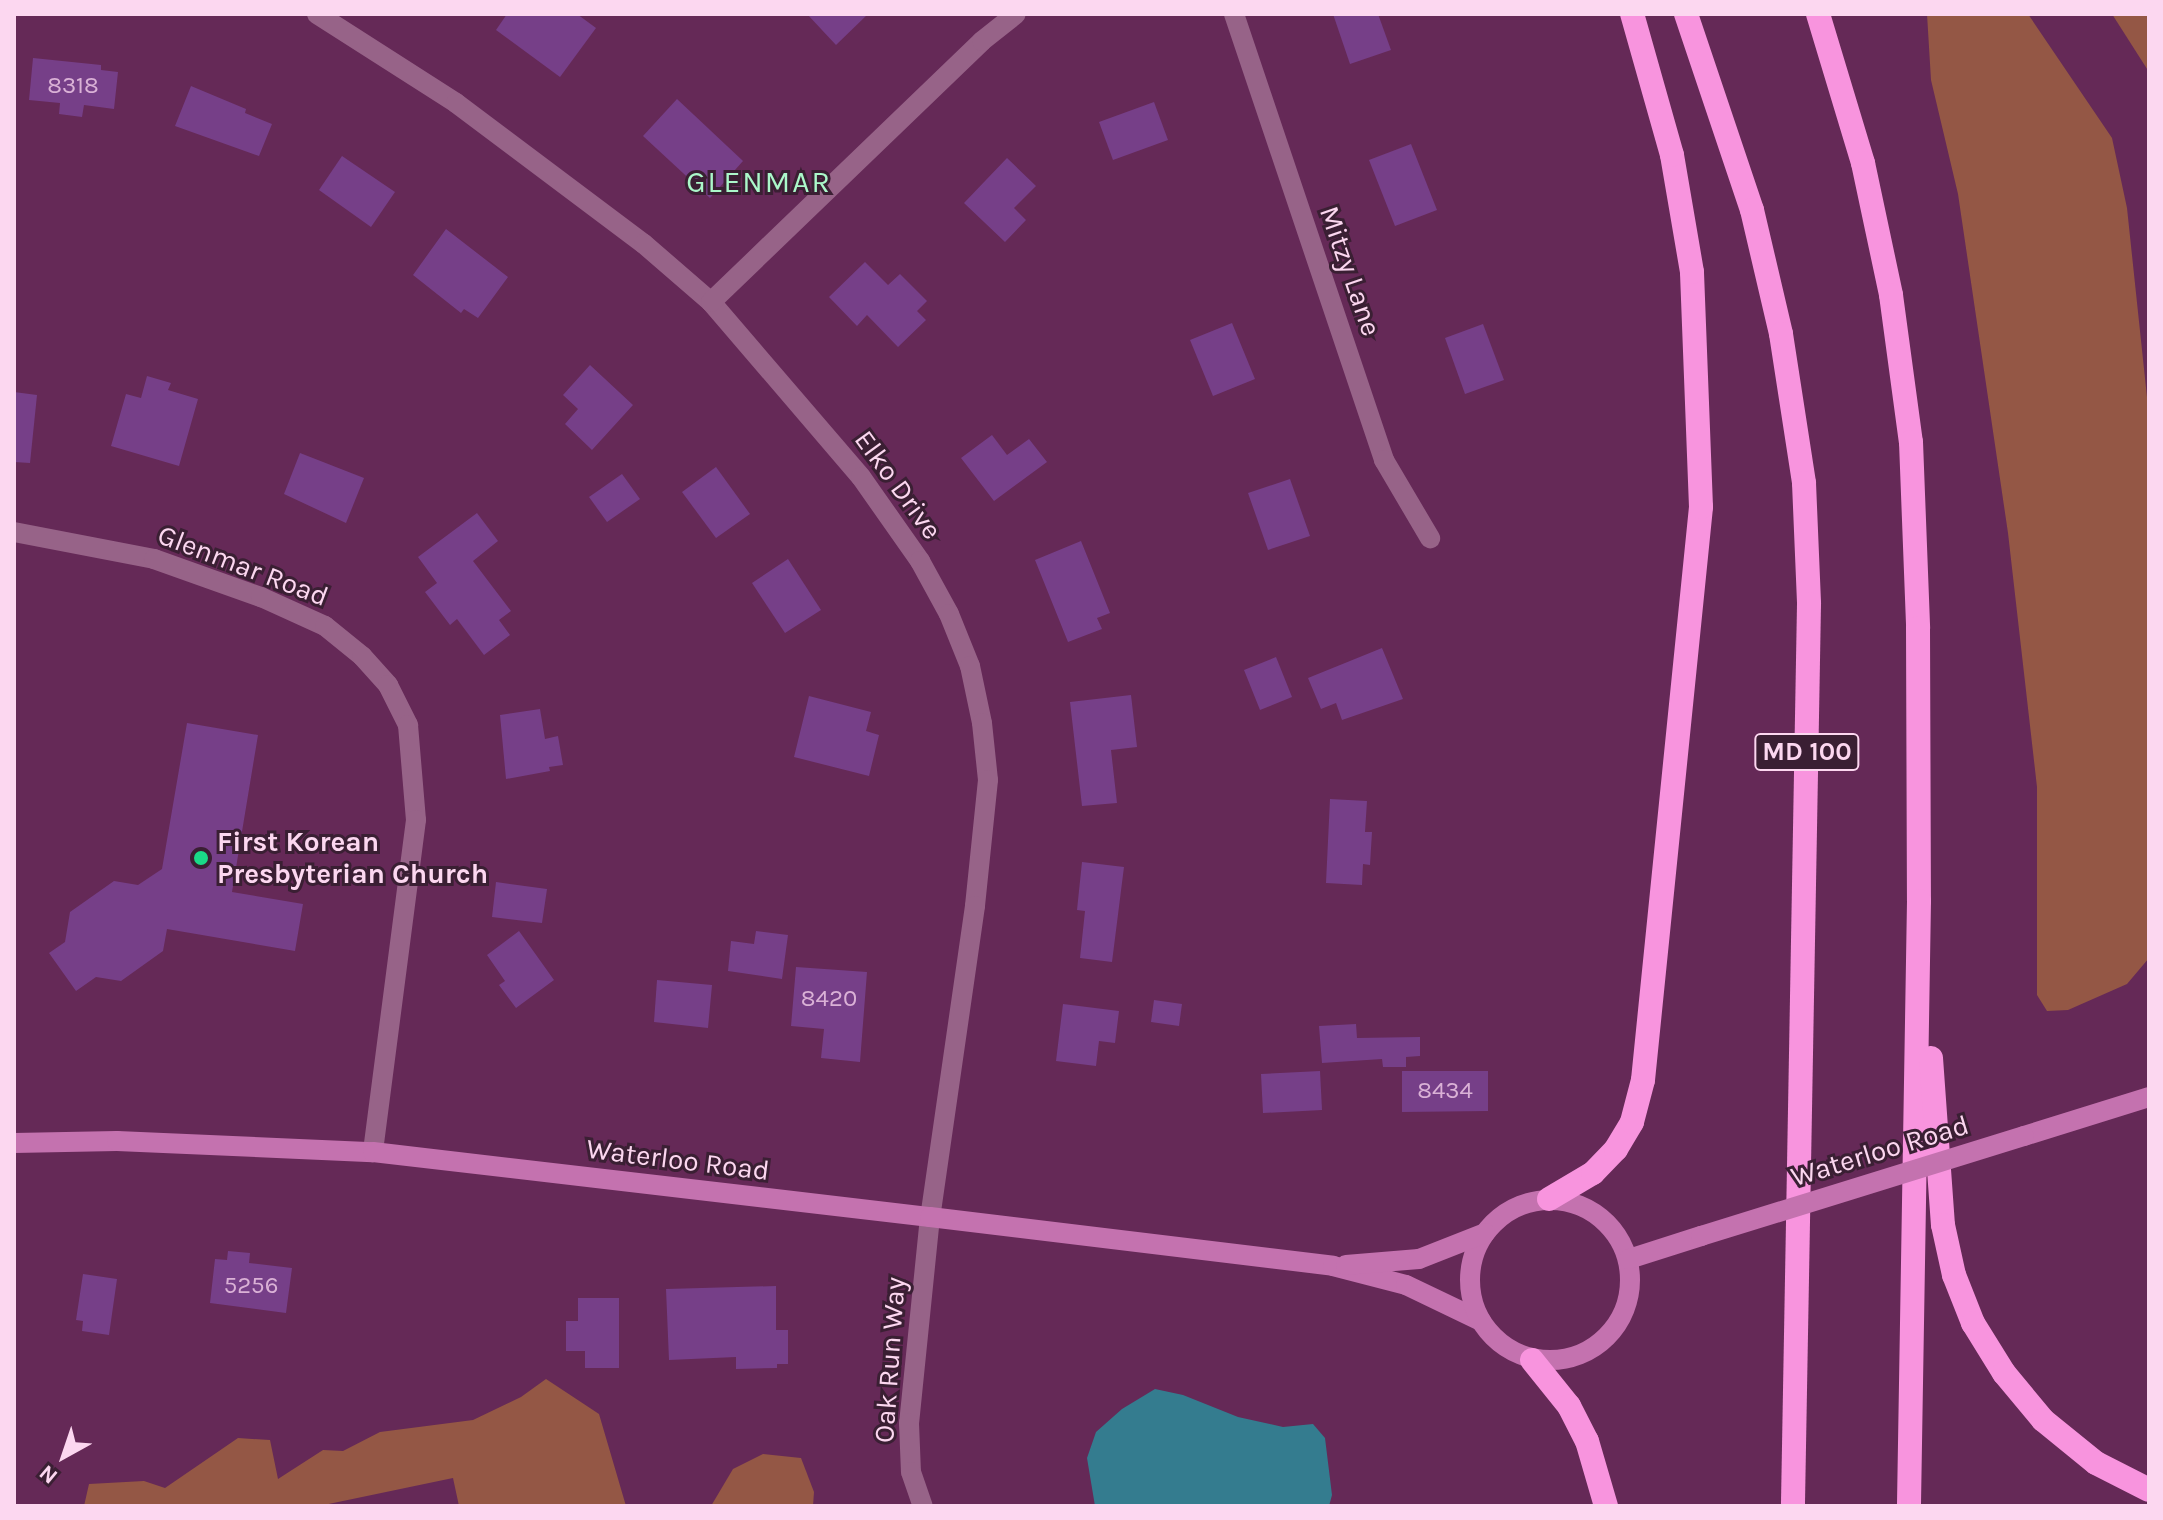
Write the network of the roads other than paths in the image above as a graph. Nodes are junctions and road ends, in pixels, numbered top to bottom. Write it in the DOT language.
graph roads {
  1 [pos="317,14"];
  2 [pos="1016,14"];
  3 [pos="1234,14"];
  4 [pos="1632,14"];
  5 [pos="1686,14"];
  6 [pos="1818,14"];
  7 [pos="711,302"];
  8 [pos="14,532"];
  9 [pos="1430,538"];
  10 [pos="1919,901"];
  11 [pos="2149,1097"];
  12 [pos="14,1143"];
  13 [pos="373,1152"];
  14 [pos="1549,1199"];
  15 [pos="930,1217"];
  16 [pos="1485,1233"];
  17 [pos="1629,1259"];
  18 [pos="1333,1266"];
  19 [pos="1481,1321"];
  20 [pos="1532,1360"];
  21 [pos="2149,1490"];
  22 [pos="923,1506"];
  23 [pos="1606,1506"];
  24 [pos="1793,1506"];
  25 [pos="1909,1506"];
  1 -- 7 [label="street, Elko Drive"];
  2 -- 7 [label="street"];
  3 -- 9 [label="street, Mitzy Lane"];
  4 -- 14 [label="highway"];
  5 -- 24 [label="highway, MD 100"];
  6 -- 10 [label="highway"];
  7 -- 15 [label="street, Elko Drive"];
  8 -- 13 [label="street, Glenmar Road"];
  10 -- 21 [label="highway"];
  10 -- 25 [label="highway"];
  11 -- 17 [label="main road, Waterloo Road, bridge"];
  12 -- 13 [label="main road, Waterloo Road"];
  13 -- 15 [label="main road, Waterloo Road"];
  14 -- 16 [label="main road"];
  14 -- 17 [label="main road"];
  15 -- 18 [label="main road, Waterloo Road"];
  15 -- 22 [label="street, Oak Run Way"];
  16 -- 18 [label="main road, Waterloo Road"];
  16 -- 19 [label="main road"];
  17 -- 20 [label="main road"];
  18 -- 19 [label="main road, Waterloo Road"];
  19 -- 20 [label="main road"];
  20 -- 23 [label="highway"];
}
